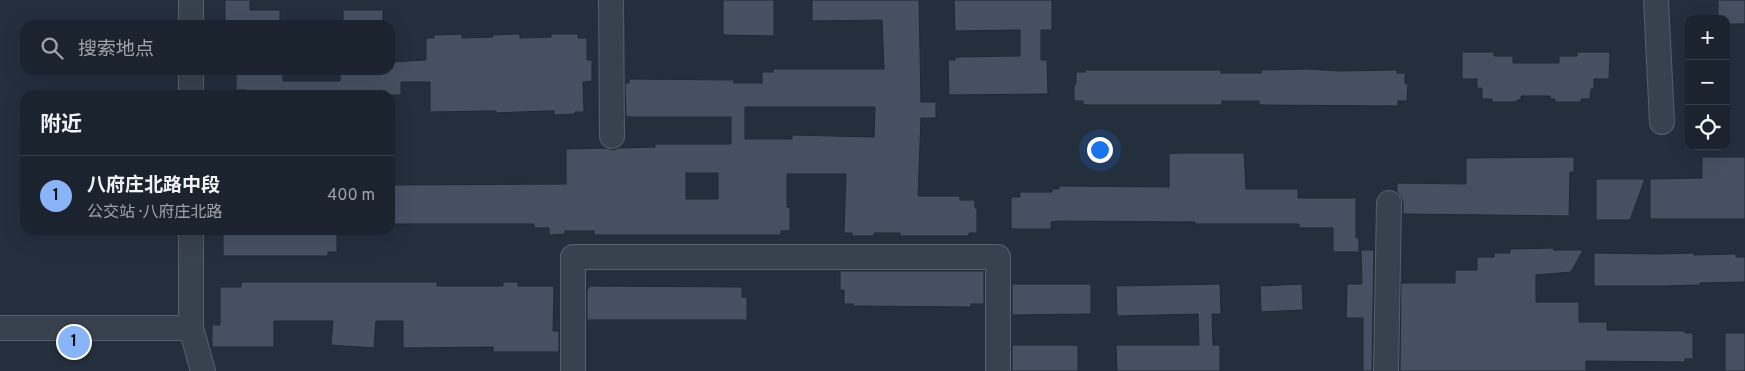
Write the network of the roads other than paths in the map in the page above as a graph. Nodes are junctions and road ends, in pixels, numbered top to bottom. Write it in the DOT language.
graph roads {
  1 [pos="191,0"];
  2 [pos="612,0"];
  3 [pos="1656,0"];
  4 [pos="191,20"];
  5 [pos="191,75"];
  6 [pos="191,90"];
  7 [pos="1662,122"];
  8 [pos="612,136"];
  9 [pos="1389,203"];
  10 [pos="191,235"];
  11 [pos="0,328"];
  12 [pos="190,328"];
  13 [pos="203,371"];
  14 [pos="573,371"];
  15 [pos="998,371"];
  16 [pos="1386,371"];
  1 -- 4 [label="street"];
  2 -- 8 [label="street"];
  3 -- 7 [label="street"];
  5 -- 6 [label="street"];
  9 -- 16 [label="street"];
  10 -- 12 [label="street"];
  11 -- 12 [label="street"];
  12 -- 13 [label="street"];
  14 -- 15 [label="street"];
}
